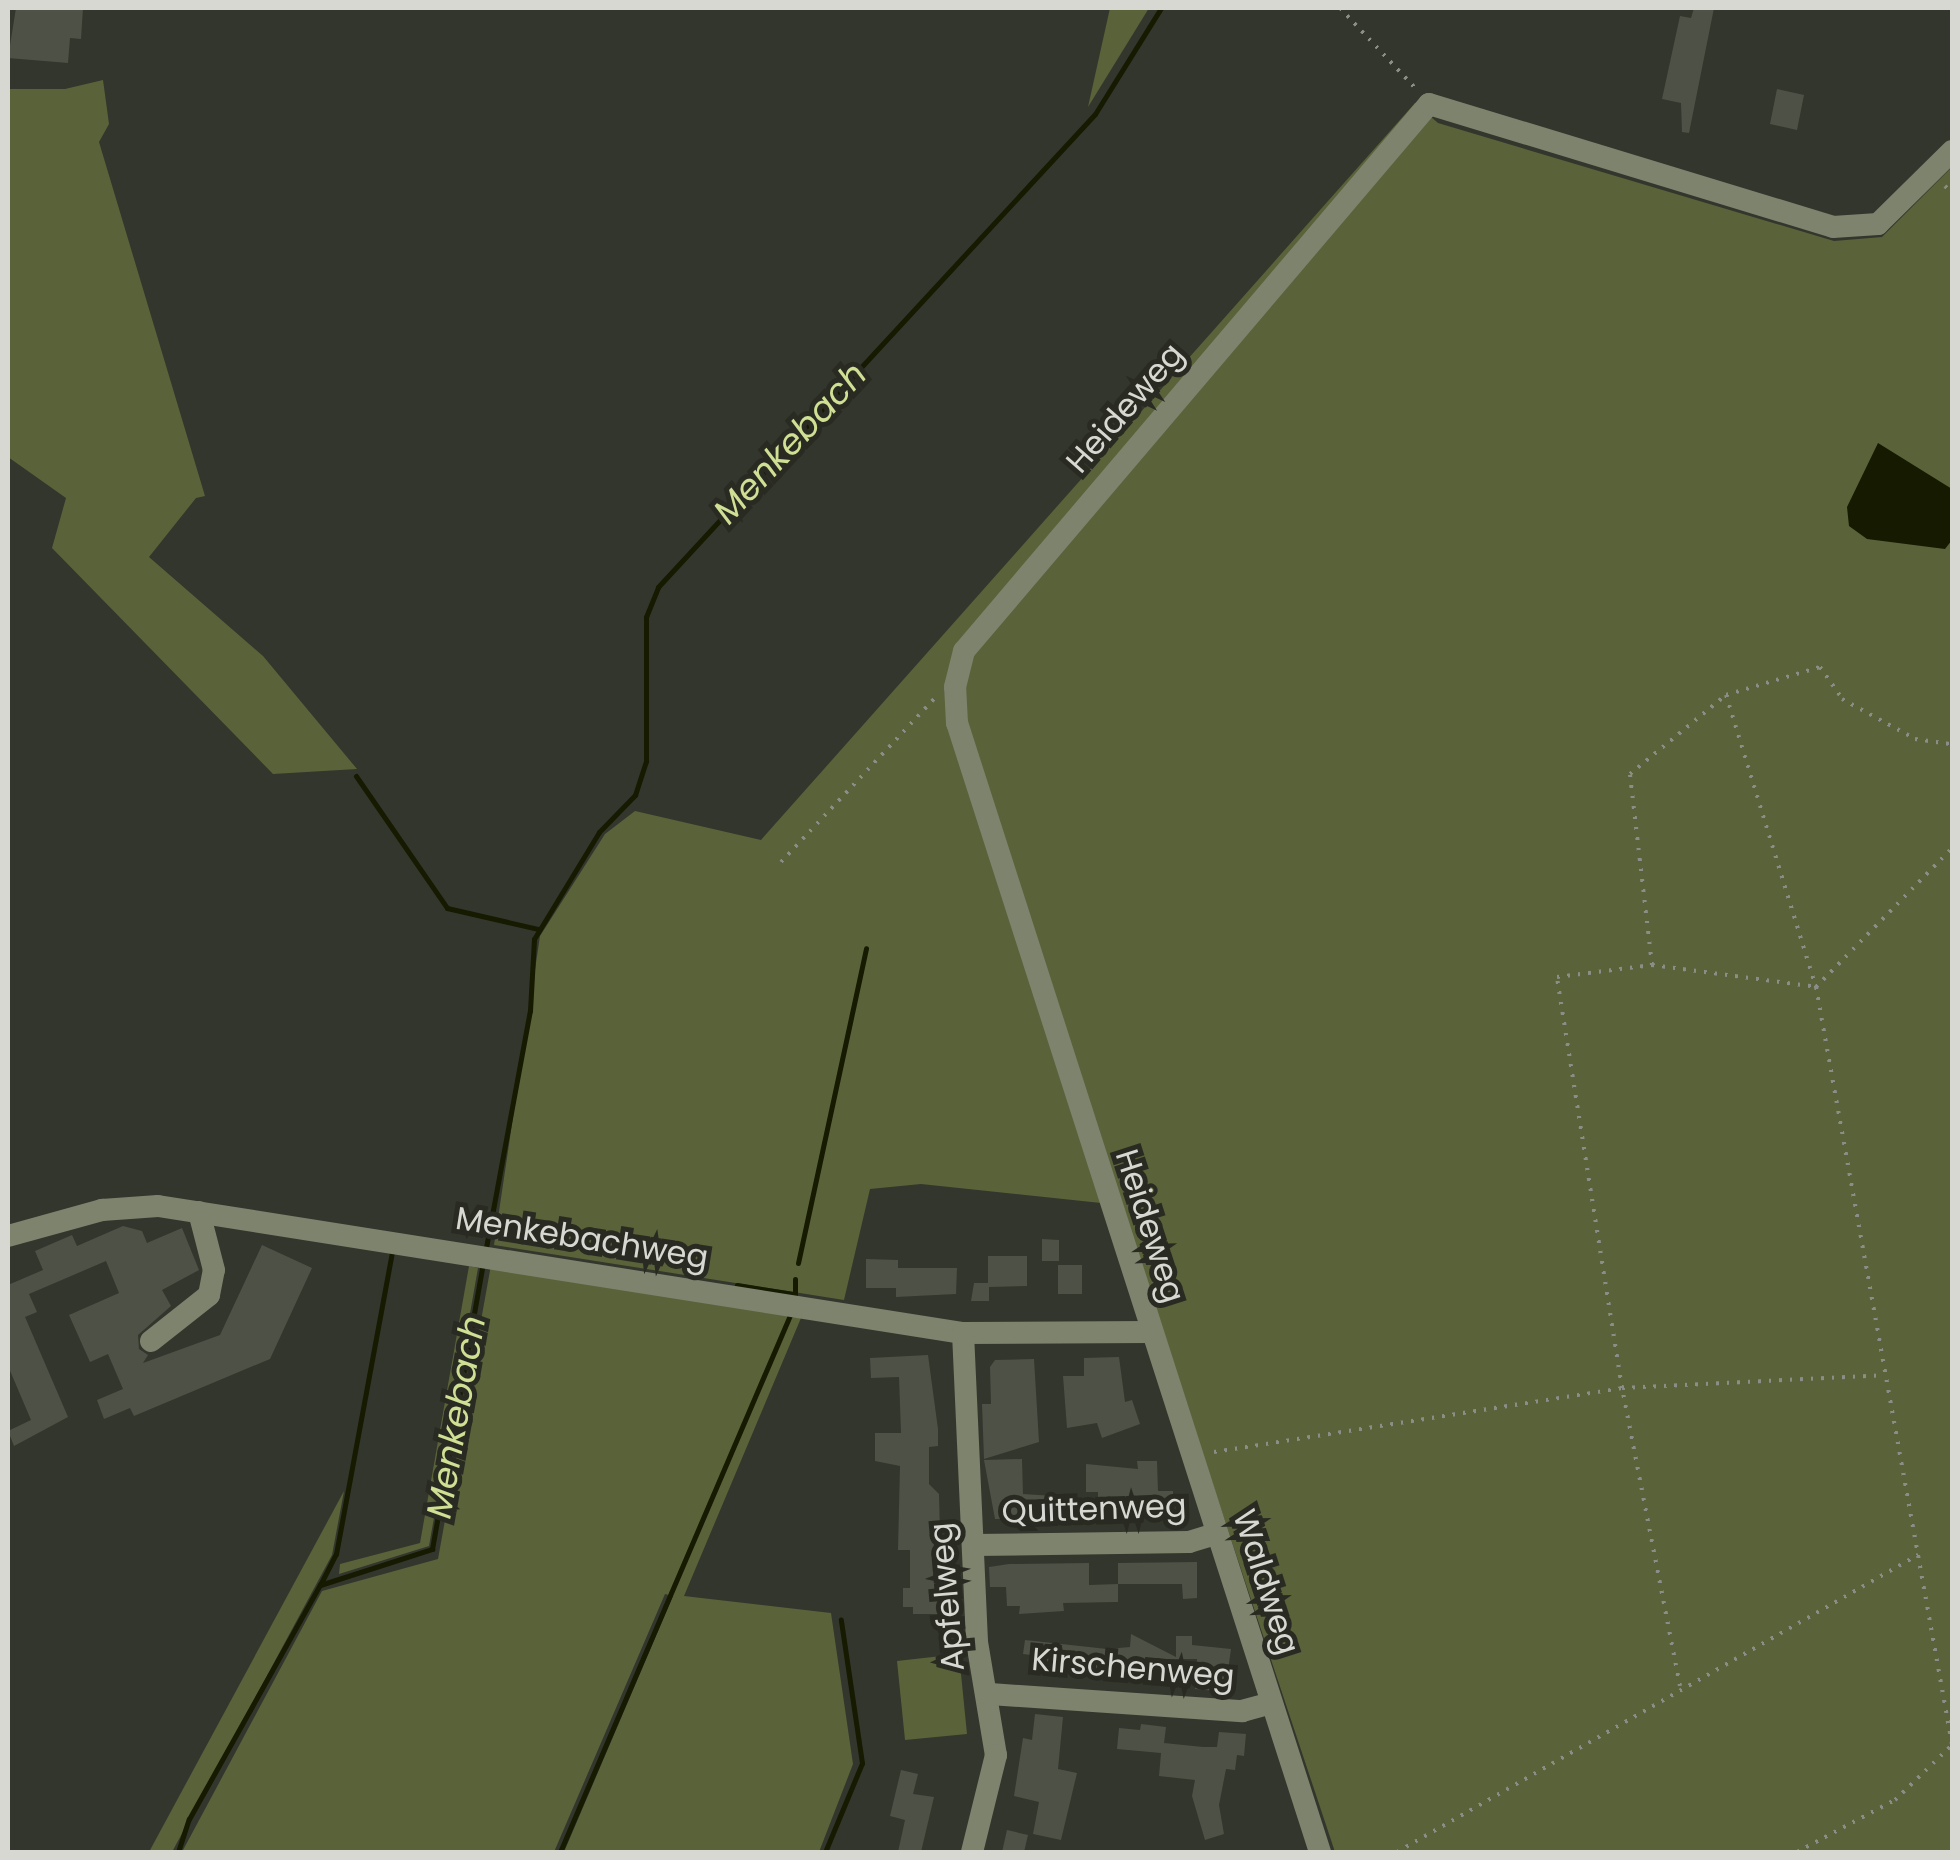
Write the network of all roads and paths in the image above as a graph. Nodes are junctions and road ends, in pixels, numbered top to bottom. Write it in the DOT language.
graph roads {
  1 [pos="1340,8"];
  2 [pos="1429,104"];
  3 [pos="1952,151"];
  4 [pos="955,687"];
  5 [pos="1726,695"];
  6 [pos="1952,744"];
  7 [pos="1952,848"];
  8 [pos="781,862"];
  9 [pos="1652,965"];
  10 [pos="1816,987"];
  11 [pos="199,1212"];
  12 [pos="8,1236"];
  13 [pos="1150,1332"];
  14 [pos="963,1333"];
  15 [pos="151,1341"];
  16 [pos="1885,1375"];
  17 [pos="1622,1388"];
  18 [pos="1191,1456"];
  19 [pos="1215,1534"];
  20 [pos="974,1546"];
  21 [pos="1918,1556"];
  22 [pos="1680,1686"];
  23 [pos="990,1694"];
  24 [pos="1272,1703"];
  25 [pos="1952,1744"];
  26 [pos="972,1852"];
  27 [pos="1320,1852"];
  28 [pos="1397,1852"];
  29 [pos="1797,1852"];
  1 -- 2 [label="path"];
  2 -- 3 [label="street"];
  2 -- 4 [label="street, Heideweg"];
  4 -- 8 [label="path"];
  4 -- 13 [label="street, Heideweg"];
  5 -- 6 [label="path"];
  5 -- 9 [label="path"];
  5 -- 10 [label="path"];
  7 -- 10 [label="path"];
  9 -- 10 [label="path"];
  9 -- 17 [label="path"];
  10 -- 16 [label="path"];
  11 -- 12 [label="street, Menkebachweg"];
  11 -- 14 [label="street, Menkebachweg"];
  11 -- 15 [label="street"];
  13 -- 14 [label="street, Menkebachweg"];
  13 -- 18 [label="street, Waldweg"];
  14 -- 20 [label="street, Apfelweg"];
  16 -- 17 [label="path"];
  16 -- 21 [label="path"];
  17 -- 18 [label="path"];
  17 -- 22 [label="path"];
  18 -- 19 [label="street, Waldweg"];
  19 -- 20 [label="street, Quittenweg"];
  19 -- 24 [label="street, Waldweg"];
  20 -- 23 [label="street, Apfelweg"];
  21 -- 22 [label="path"];
  21 -- 25 [label="path"];
  22 -- 28 [label="path"];
  23 -- 24 [label="street, Kirschenweg"];
  23 -- 26 [label="street, Apfelweg"];
  24 -- 27 [label="street, Waldweg"];
  25 -- 29 [label="path"];
}
